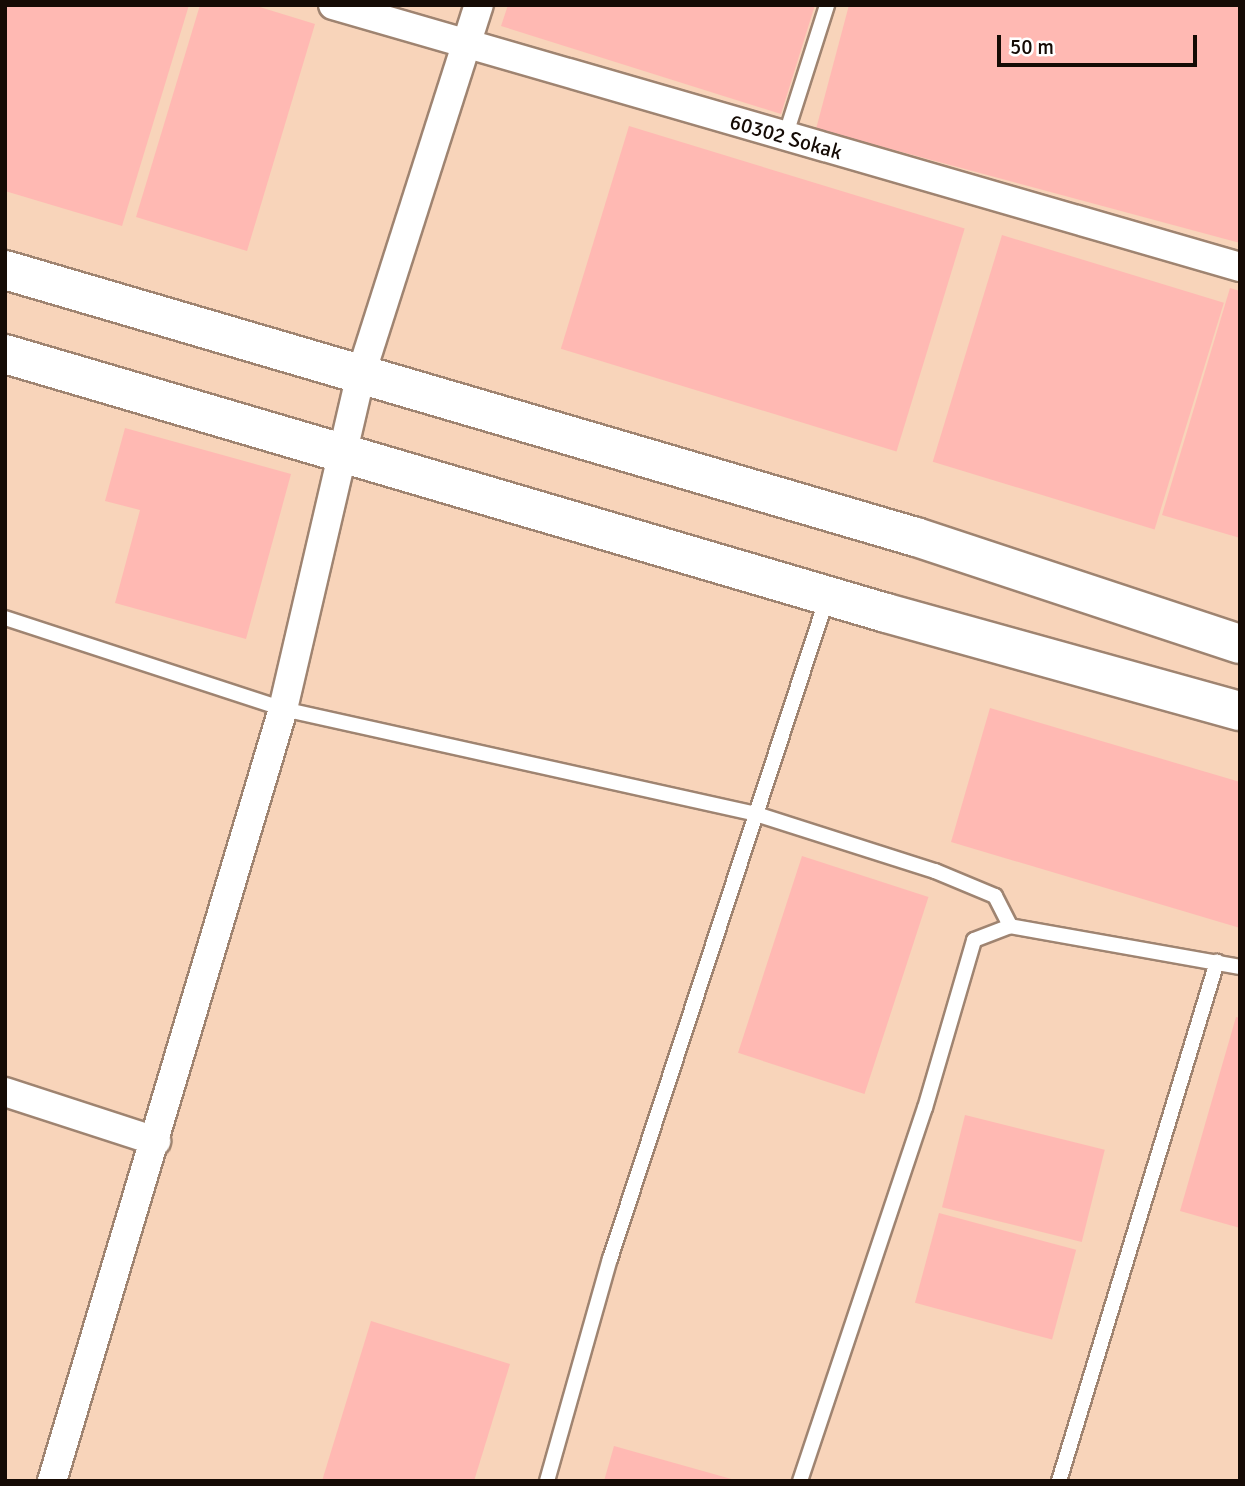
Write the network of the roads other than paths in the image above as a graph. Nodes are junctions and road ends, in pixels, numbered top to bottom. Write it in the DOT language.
graph roads {
  1 [pos="332,5"];
  2 [pos="479,5"];
  3 [pos="828,5"];
  4 [pos="466,46"];
  5 [pos="785,137"];
  6 [pos="1240,267"];
  7 [pos="5,270"];
  8 [pos="5,354"];
  9 [pos="361,374"];
  10 [pos="342,453"];
  11 [pos="828,596"];
  12 [pos="5,618"];
  13 [pos="1240,644"];
  14 [pos="283,709"];
  15 [pos="1240,711"];
  16 [pos="756,814"];
  17 [pos="1010,926"];
  18 [pos="1217,962"];
  19 [pos="1240,967"];
  20 [pos="5,1092"];
  21 [pos="156,1141"];
  22 [pos="52,1481"];
  23 [pos="547,1481"];
  24 [pos="800,1481"];
  25 [pos="1059,1481"];
  1 -- 4 [label="street, 60302 Sokak"];
  2 -- 4 [label="street"];
  3 -- 5 [label="lane"];
  4 -- 5 [label="street, 60302 Sokak"];
  4 -- 9 [label="street"];
  5 -- 6 [label="street, 60302 Sokak"];
  7 -- 9 [label="main road"];
  8 -- 10 [label="main road"];
  9 -- 10 [label="street"];
  9 -- 13 [label="main road"];
  10 -- 11 [label="main road"];
  10 -- 14 [label="street"];
  11 -- 15 [label="main road"];
  11 -- 16 [label="lane"];
  12 -- 14 [label="lane"];
  14 -- 16 [label="lane"];
  14 -- 21 [label="street"];
  16 -- 17 [label="lane"];
  16 -- 23 [label="lane"];
  17 -- 18 [label="lane"];
  17 -- 24 [label="lane"];
  18 -- 19 [label="lane"];
  18 -- 25 [label="lane"];
  20 -- 21 [label="street"];
  21 -- 22 [label="street"];
}
